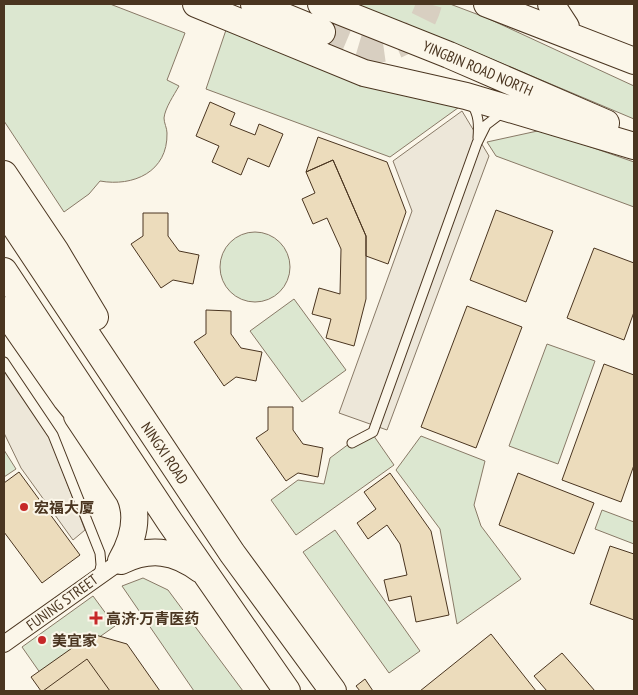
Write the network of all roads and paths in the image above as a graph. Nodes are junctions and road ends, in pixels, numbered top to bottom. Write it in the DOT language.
graph roads {
  1 [pos="196,4"];
  2 [pos="254,4"];
  3 [pos="321,4"];
  4 [pos="486,4"];
  5 [pos="522,4"];
  6 [pos="552,4"];
  7 [pos="566,27"];
  8 [pos="322,32"];
  9 [pos="629,59"];
  10 [pos="466,96"];
  11 [pos="508,109"];
  12 [pos="634,135"];
  13 [pos="477,143"];
  14 [pos="634,146"];
  15 [pos="4,174"];
  16 [pos="4,210"];
  17 [pos="4,271"];
  18 [pos="4,310"];
  19 [pos="4,362"];
  20 [pos="66,398"];
  21 [pos="107,427"];
  22 [pos="352,443"];
  23 [pos="122,466"];
  24 [pos="129,494"];
  25 [pos="170,522"];
  26 [pos="232,553"];
  27 [pos="110,557"];
  28 [pos="204,572"];
  29 [pos="4,644"];
  30 [pos="287,691"];
  31 [pos="333,691"];
  1 -- 10 [label="main road"];
  2 -- 8 [label="main road"];
  3 -- 12 [label="main road, YINGBIN ROAD NORTH"];
  4 -- 9 [label="main road"];
  5 -- 7 [label="main road"];
  6 -- 7 [label="main road"];
  7 -- 9 [label="main road"];
  10 -- 11 [label="main road"];
  10 -- 13 [label="lane"];
  11 -- 13 [label="lane"];
  11 -- 14 [label="main road"];
  13 -- 22 [label="lane"];
  15 -- 26 [label="main road"];
  16 -- 26 [label="main road, NINGXI ROAD"];
  17 -- 21 [label="main road"];
  18 -- 20 [label="main road"];
  19 -- 27 [label="lane"];
  20 -- 23 [label="main road"];
  20 -- 24 [label="main road"];
  21 -- 23 [label="main road"];
  21 -- 25 [label="main road"];
  23 -- 24 [label="main road"];
  23 -- 25 [label="main road"];
  24 -- 27 [label="main road"];
  25 -- 28 [label="main road"];
  26 -- 31 [label="main road, NINGXI ROAD"];
  27 -- 28 [label="main road"];
  27 -- 29 [label="street, FUNING STREET"];
  28 -- 30 [label="main road"];
}
